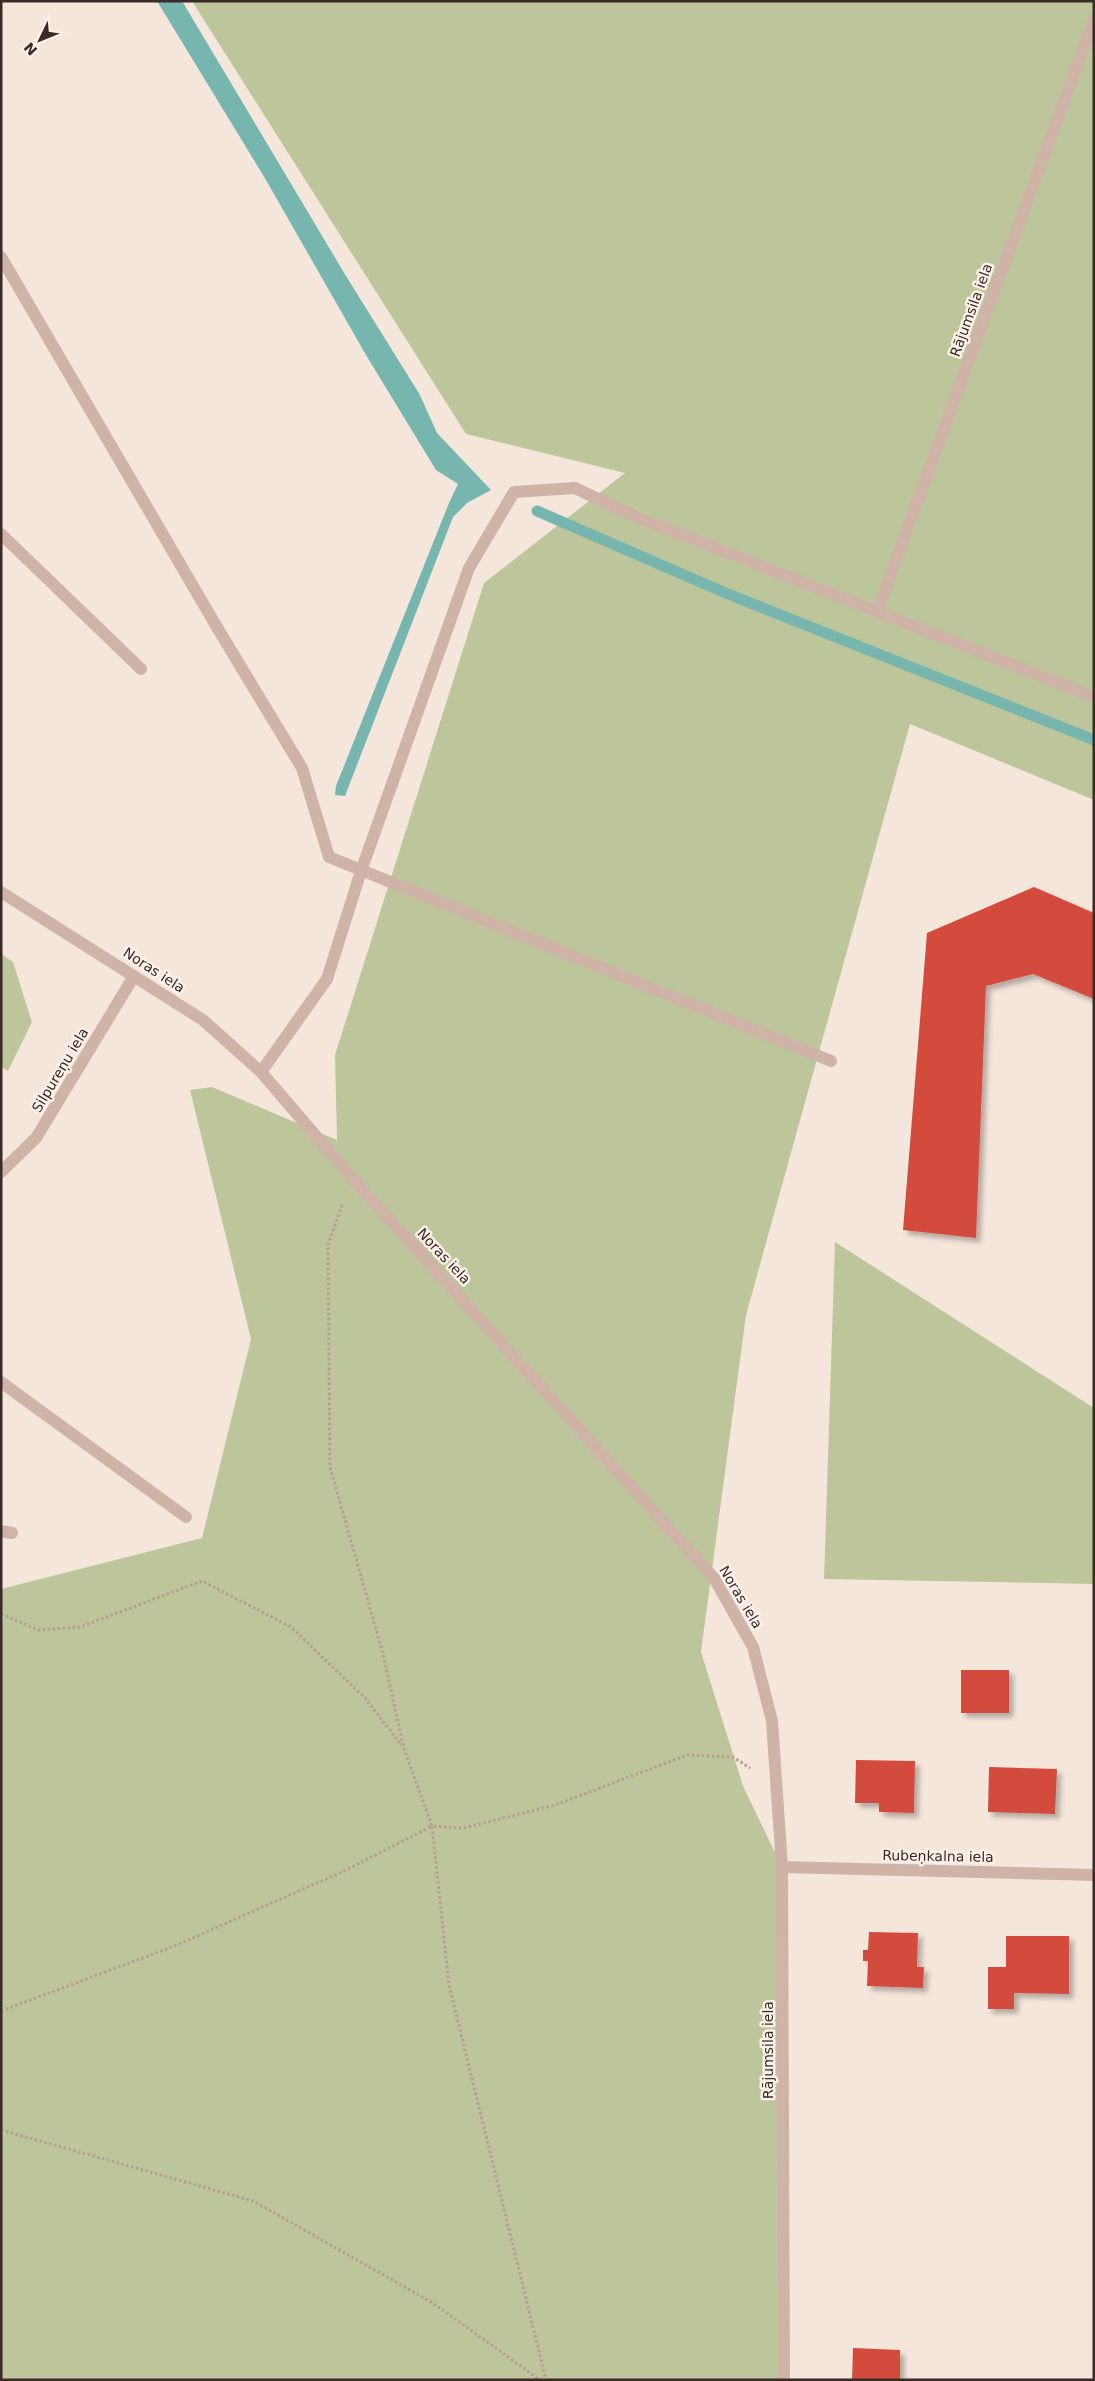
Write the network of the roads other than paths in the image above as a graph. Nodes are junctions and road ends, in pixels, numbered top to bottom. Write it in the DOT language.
graph roads {
  1 [pos="1094,19"];
  2 [pos="1,258"];
  3 [pos="1,534"];
  4 [pos="877,612"];
  5 [pos="141,669"];
  6 [pos="1093,695"];
  7 [pos="361,871"];
  8 [pos="1,892"];
  9 [pos="134,976"];
  10 [pos="831,1061"];
  11 [pos="261,1072"];
  12 [pos="1,1172"];
  13 [pos="1,1382"];
  14 [pos="186,1517"];
  15 [pos="772,1721"];
  16 [pos="782,1868"];
  17 [pos="1094,1875"];
  18 [pos="784,2380"];
  1 -- 4 [label="street, Rājumsila iela"];
  2 -- 7 [label="street"];
  3 -- 5 [label="street"];
  4 -- 6 [label="street"];
  4 -- 7 [label="street"];
  7 -- 10 [label="street"];
  7 -- 11 [label="street"];
  8 -- 9 [label="street, Noras iela"];
  9 -- 11 [label="street, Noras iela"];
  9 -- 12 [label="street, Silpureņu iela"];
  11 -- 15 [label="street, Noras iela"];
  13 -- 14 [label="street"];
  15 -- 16 [label="street, Rājumsila iela"];
  16 -- 17 [label="street, Rubeņkalna iela"];
  16 -- 18 [label="street, Rājumsila iela"];
}
